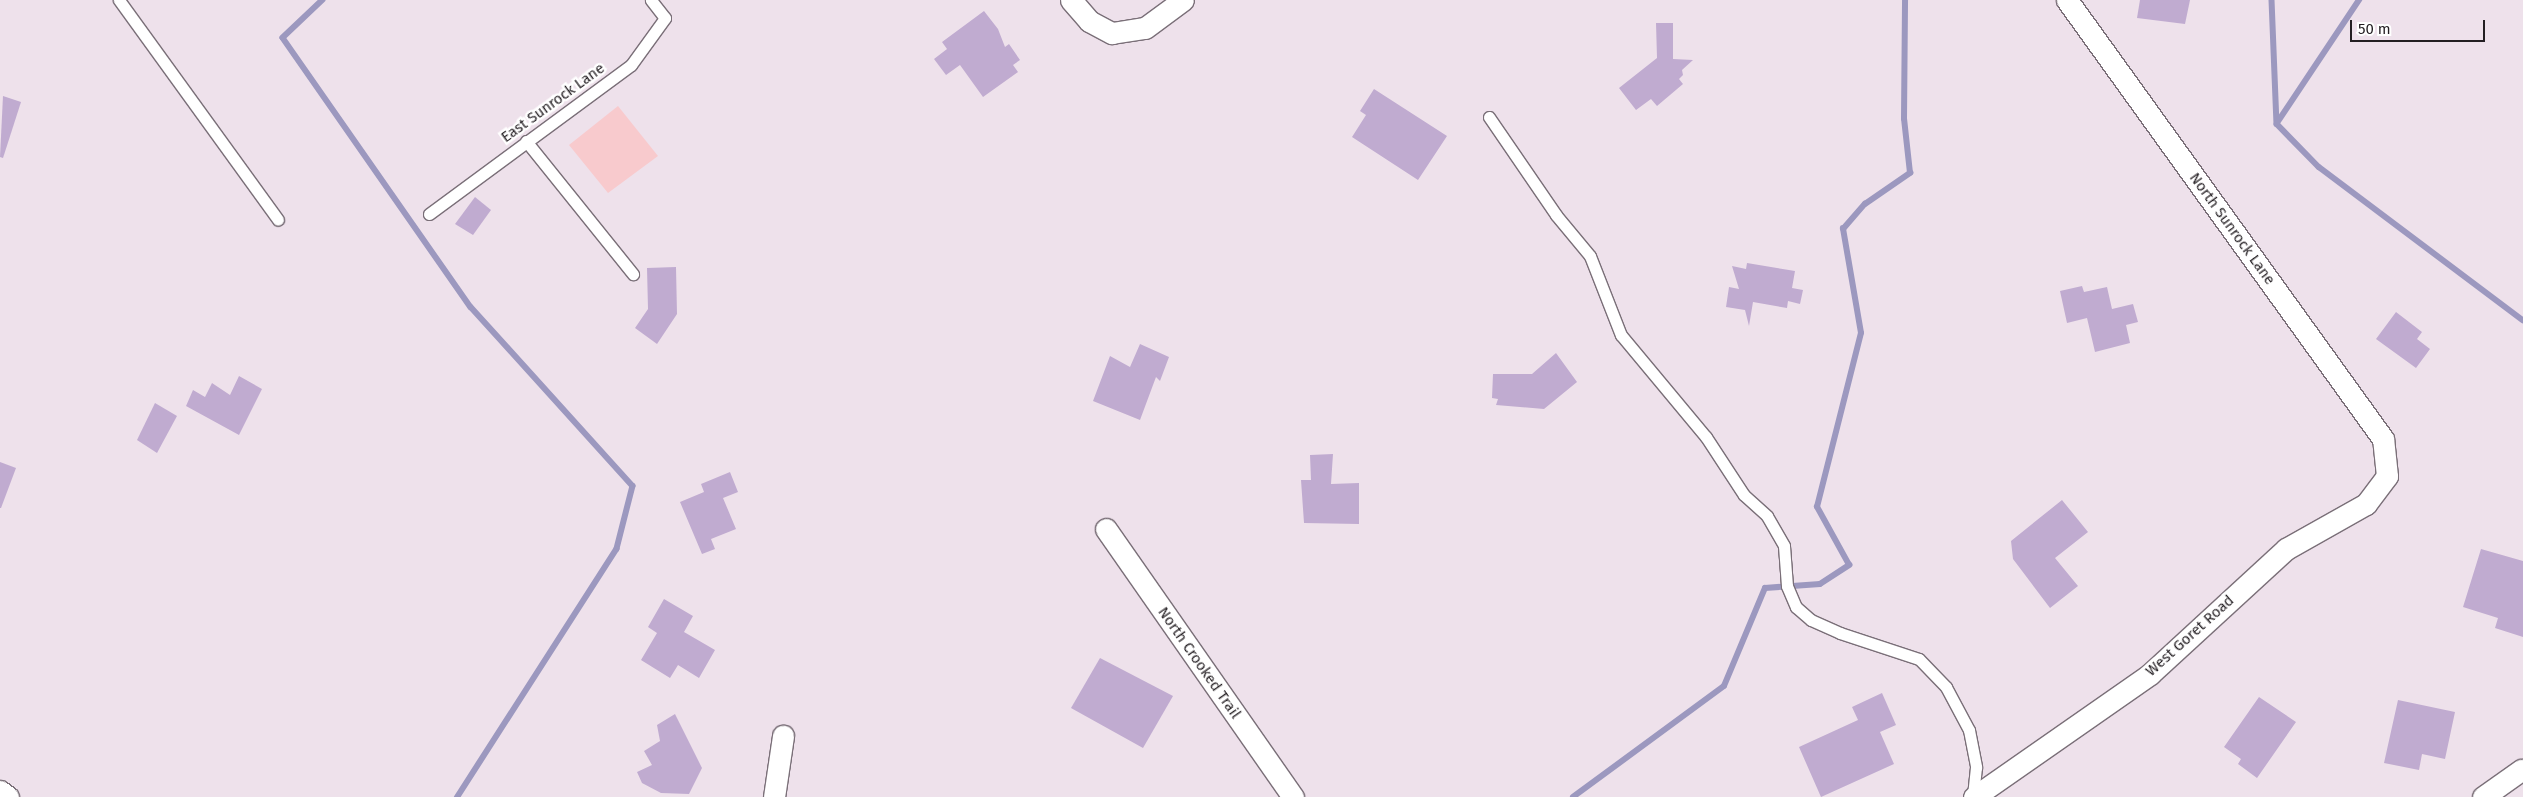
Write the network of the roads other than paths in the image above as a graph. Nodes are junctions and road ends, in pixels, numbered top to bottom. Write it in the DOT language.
graph roads {
  1 [pos="119,0"];
  2 [pos="652,0"];
  3 [pos="1071,0"];
  4 [pos="1183,0"];
  5 [pos="2067,0"];
  6 [pos="1489,117"];
  7 [pos="526,141"];
  8 [pos="429,214"];
  9 [pos="278,220"];
  10 [pos="633,274"];
  11 [pos="2387,462"];
  12 [pos="1106,529"];
  13 [pos="782,736"];
  14 [pos="2521,770"];
  15 [pos="0,791"];
  16 [pos="8,797"];
  17 [pos="774,797"];
  18 [pos="1293,797"];
  19 [pos="1974,797"];
  20 [pos="2483,797"];
  1 -- 9 [label="lane"];
  2 -- 7 [label="lane, East Sunrock Lane"];
  3 -- 4 [label="street"];
  5 -- 11 [label="street, North Sunrock Lane"];
  6 -- 19 [label="lane"];
  7 -- 8 [label="lane, East Sunrock Lane"];
  7 -- 10 [label="lane"];
  11 -- 19 [label="street, West Goret Road"];
  12 -- 18 [label="street, North Crooked Trail"];
  13 -- 17 [label="street"];
  14 -- 20 [label="street"];
  15 -- 16 [label="street"];
}
